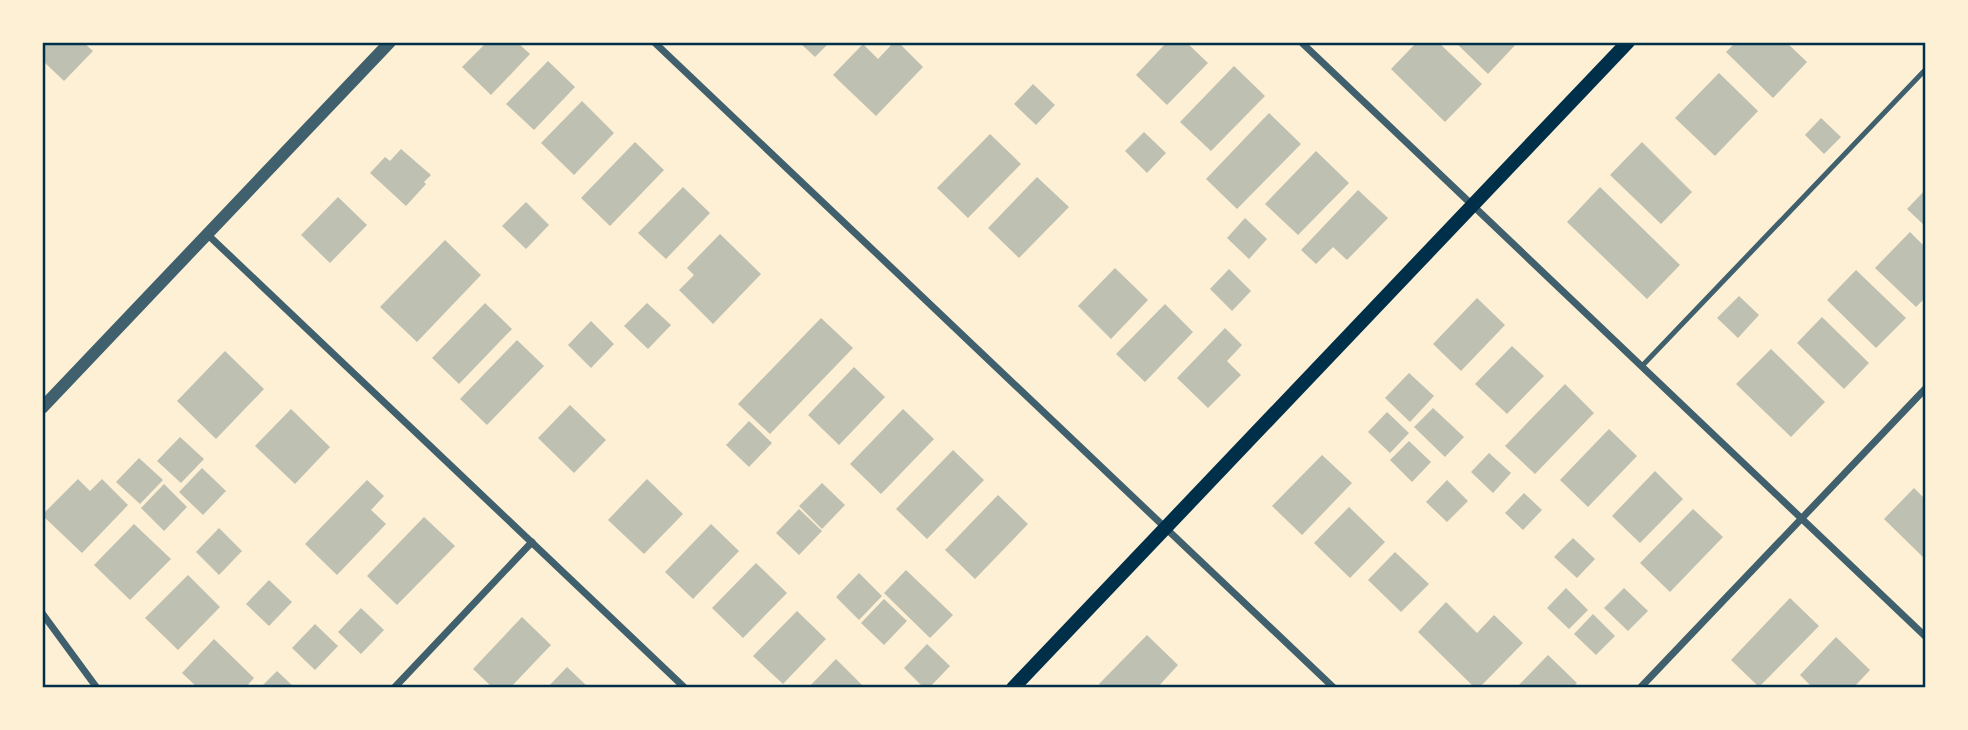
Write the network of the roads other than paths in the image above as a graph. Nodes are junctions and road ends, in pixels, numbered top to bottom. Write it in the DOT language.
graph roads {
  1 [pos="390,42"];
  2 [pos="654,42"];
  3 [pos="1301,42"];
  4 [pos="1628,42"];
  5 [pos="1926,69"];
  6 [pos="1473,206"];
  7 [pos="206,234"];
  8 [pos="1642,366"];
  9 [pos="1926,388"];
  10 [pos="42,408"];
  11 [pos="1802,518"];
  12 [pos="1167,528"];
  13 [pos="532,542"];
  14 [pos="42,613"];
  15 [pos="1926,637"];
  16 [pos="97,688"];
  17 [pos="394,688"];
  18 [pos="685,688"];
  19 [pos="1013,688"];
  20 [pos="1334,688"];
  21 [pos="1640,688"];
  1 -- 7 [label="street"];
  2 -- 12 [label="street"];
  3 -- 6 [label="street"];
  4 -- 6 [label="main road"];
  5 -- 8 [label="lane"];
  6 -- 8 [label="street"];
  6 -- 12 [label="main road"];
  7 -- 10 [label="street"];
  7 -- 13 [label="street"];
  8 -- 11 [label="street"];
  9 -- 11 [label="street"];
  11 -- 15 [label="street"];
  11 -- 21 [label="street"];
  12 -- 19 [label="main road"];
  12 -- 20 [label="street"];
  13 -- 17 [label="street"];
  13 -- 18 [label="street"];
  14 -- 16 [label="street"];
}
